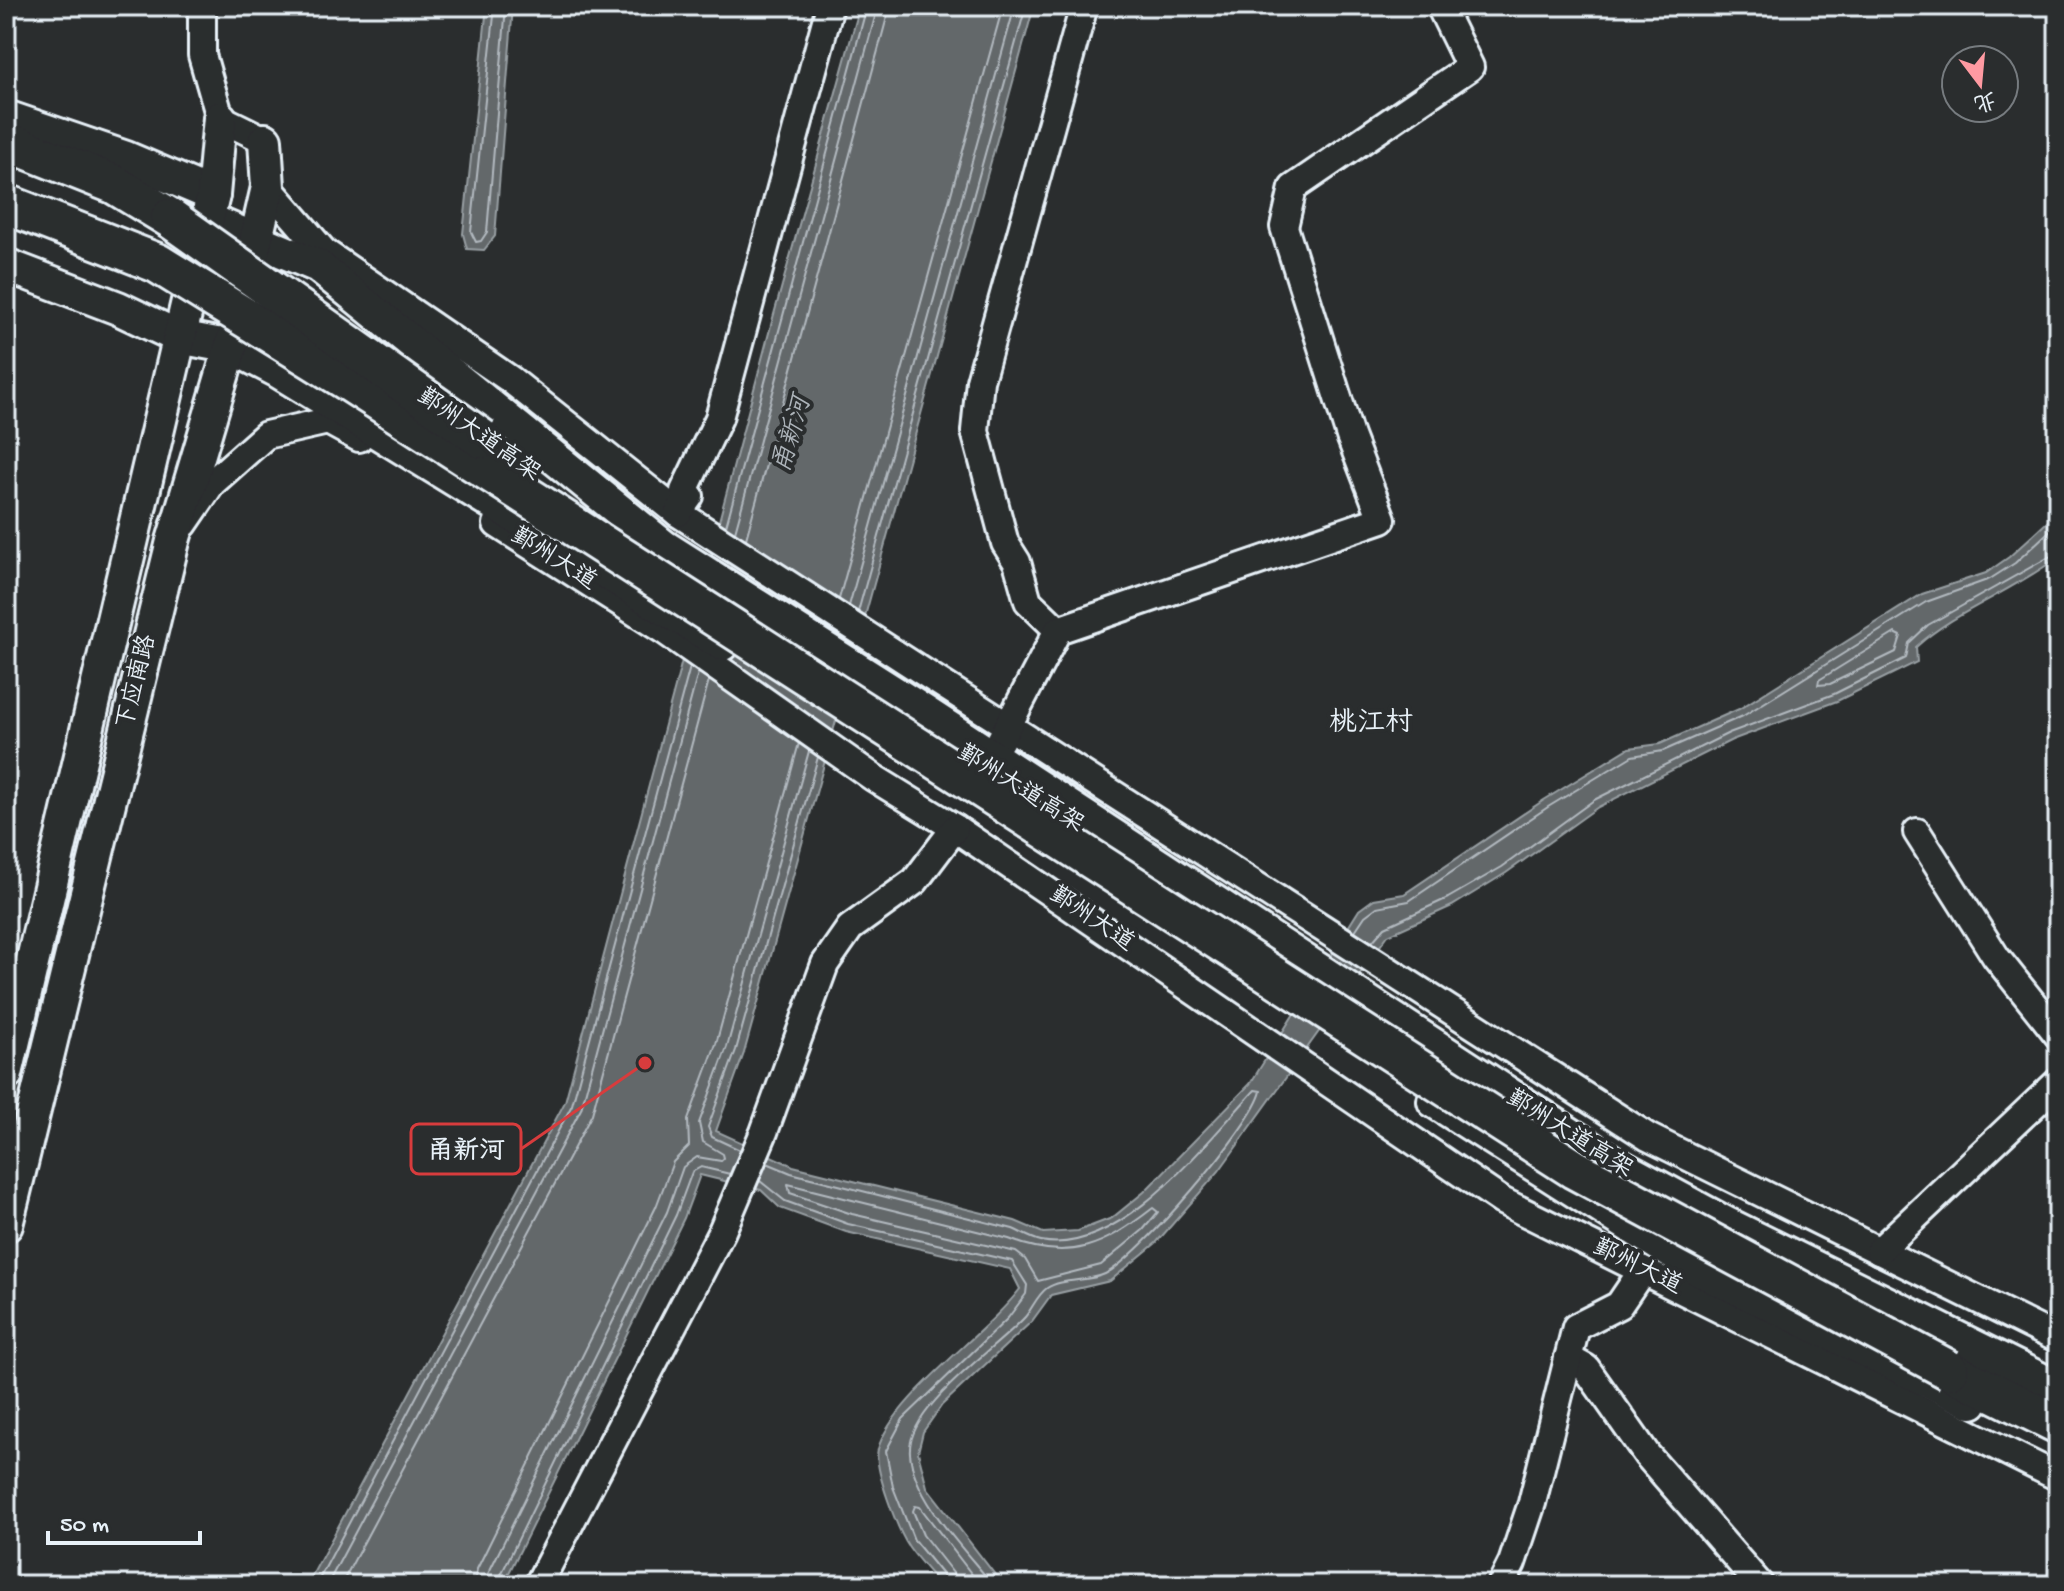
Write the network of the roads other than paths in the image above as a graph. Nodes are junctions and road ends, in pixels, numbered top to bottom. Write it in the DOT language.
graph roads {
  1 [pos="202,6"];
  2 [pos="830,6"];
  3 [pos="1084,6"];
  4 [pos="1440,6"];
  5 [pos="6,117"];
  6 [pos="220,118"];
  7 [pos="265,140"];
  8 [pos="6,141"];
  9 [pos="268,187"];
  10 [pos="6,204"];
  11 [pos="210,207"];
  12 [pos="256,241"];
  13 [pos="6,265"];
  14 [pos="179,337"];
  15 [pos="232,347"];
  16 [pos="678,513"];
  17 [pos="173,541"];
  18 [pos="664,618"];
  19 [pos="1058,630"];
  20 [pos="1008,725"];
  21 [pos="992,755"];
  22 [pos="955,828"];
  23 [pos="1917,832"];
  24 [pos="2058,1035"];
  25 [pos="6,1074"];
  26 [pos="2058,1082"];
  27 [pos="6,1225"];
  28 [pos="1879,1251"];
  29 [pos="1642,1271"];
  30 [pos="2058,1339"];
  31 [pos="1568,1358"];
  32 [pos="2058,1388"];
  33 [pos="2058,1402"];
  34 [pos="2058,1424"];
  35 [pos="2058,1443"];
  36 [pos="2058,1477"];
  37 [pos="538,1585"];
  38 [pos="1501,1585"];
  39 [pos="1760,1585"];
  1 -- 6 [label="street"];
  2 -- 16 [label="street"];
  3 -- 19 [label="street"];
  4 -- 19 [label="street"];
  5 -- 11 [label="main road"];
  6 -- 7 [label="street"];
  6 -- 11 [label="main road, 下应南路"];
  7 -- 9 [label="main road, 下应南路"];
  8 -- 33 [label="highway, 鄞州大道高架, bridge"];
  9 -- 12 [label="main road, 下应南路"];
  9 -- 16 [label="street"];
  10 -- 34 [label="highway, 鄞州大道高架, bridge"];
  11 -- 12 [label="main road"];
  11 -- 14 [label="main road, 下应南路"];
  12 -- 15 [label="main road, 下应南路"];
  12 -- 21 [label="main road"];
  13 -- 14 [label="main road, 鄞州大道"];
  14 -- 15 [label="main road, 鄞州大道"];
  14 -- 25 [label="main road, 下应南路"];
  15 -- 17 [label="main road, 下应南路"];
  15 -- 18 [label="main road, 鄞州大道"];
  16 -- 20 [label="street"];
  17 -- 18 [label="street, 鄞州大道"];
  17 -- 27 [label="main road, 下应南路"];
  18 -- 22 [label="street, 鄞州大道"];
  18 -- 35 [label="main road, 鄞州大道"];
  19 -- 20 [label="street"];
  20 -- 21 [label="street"];
  20 -- 28 [label="street"];
  21 -- 32 [label="main road"];
  22 -- 29 [label="street, 鄞州大道"];
  22 -- 37 [label="street"];
  23 -- 24 [label="street"];
  26 -- 28 [label="street"];
  28 -- 30 [label="street"];
  29 -- 31 [label="street"];
  29 -- 36 [label="street, 鄞州大道"];
  31 -- 38 [label="street"];
  31 -- 39 [label="street"];
}
